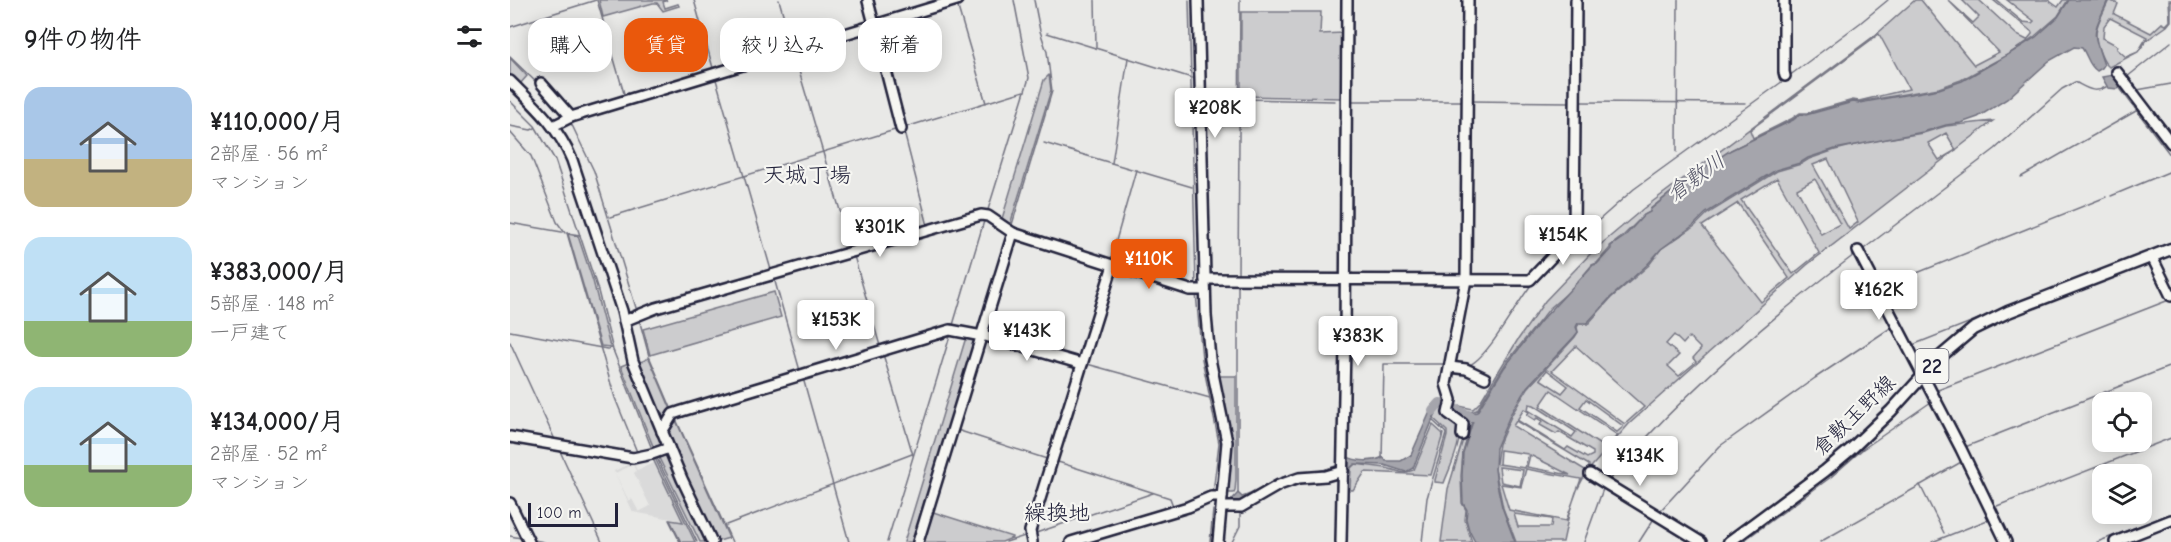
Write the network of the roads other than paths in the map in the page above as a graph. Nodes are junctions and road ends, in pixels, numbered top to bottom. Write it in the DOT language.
graph roads {
  1 [pos="957,0"];
  2 [pos="1198,0"];
  3 [pos="1347,0"];
  4 [pos="1468,0"];
  5 [pos="1576,0"];
  6 [pos="1784,0"];
  7 [pos="868,1"];
  8 [pos="872,18"];
  9 [pos="897,18"];
  10 [pos="858,30"];
  11 [pos="886,72"];
  12 [pos="1785,76"];
  13 [pos="2121,77"];
  14 [pos="510,81"];
  15 [pos="541,83"];
  16 [pos="571,117"];
  17 [pos="553,126"];
  18 [pos="901,128"];
  19 [pos="2171,143"];
  20 [pos="1011,234"];
  21 [pos="2171,249"];
  22 [pos="1859,252"];
  23 [pos="2152,257"];
  24 [pos="1111,266"];
  25 [pos="1205,279"];
  26 [pos="1348,280"];
  27 [pos="1466,280"];
  28 [pos="1199,290"];
  29 [pos="2171,296"];
  30 [pos="624,321"];
  31 [pos="980,336"];
  32 [pos="1081,363"];
  33 [pos="1450,365"];
  34 [pos="1922,376"];
  35 [pos="1485,378"];
  36 [pos="662,432"];
  37 [pos="1462,435"];
  38 [pos="510,437"];
  39 [pos="669,448"];
  40 [pos="1343,468"];
  41 [pos="1590,474"];
  42 [pos="1217,499"];
  43 [pos="510,502"];
  44 [pos="2171,520"];
  45 [pos="1031,537"];
  46 [pos="529,542"];
  47 [pos="712,542"];
  48 [pos="918,542"];
  49 [pos="1071,542"];
  50 [pos="1218,542"];
  51 [pos="1341,542"];
  52 [pos="1701,542"];
  53 [pos="1729,542"];
  54 [pos="2006,542"];
  55 [pos="2115,542"];
  1 -- 9 [label="street"];
  2 -- 25 [label="street"];
  3 -- 26 [label="street"];
  4 -- 27 [label="street"];
  5 -- 27 [label="street"];
  6 -- 12 [label="street"];
  7 -- 8 [label="street"];
  10 -- 16 [label="street"];
  11 -- 18 [label="street"];
  13 -- 19 [label="street"];
  14 -- 17 [label="street"];
  15 -- 16 [label="street"];
  16 -- 17 [label="street"];
  17 -- 30 [label="street"];
  20 -- 24 [label="street"];
  20 -- 30 [label="street"];
  20 -- 31 [label="street"];
  21 -- 23 [label="main road, 倉敷玉野線 / 22"];
  22 -- 34 [label="street"];
  23 -- 29 [label="street"];
  23 -- 34 [label="main road, 倉敷玉野線 / 22"];
  24 -- 28 [label="street"];
  24 -- 32 [label="street"];
  25 -- 26 [label="street"];
  25 -- 28 [label="street"];
  26 -- 27 [label="street"];
  26 -- 40 [label="street"];
  27 -- 33 [label="street"];
  28 -- 42 [label="street"];
  30 -- 36 [label="street"];
  31 -- 32 [label="street"];
  31 -- 36 [label="street"];
  31 -- 48 [label="street"];
  32 -- 45 [label="street"];
  33 -- 35 [label="street"];
  33 -- 37 [label="street"];
  34 -- 53 [label="main road, 倉敷玉野線 / 22"];
  34 -- 54 [label="street"];
  36 -- 39 [label="street"];
  38 -- 39 [label="street"];
  39 -- 47 [label="street"];
  40 -- 42 [label="street"];
  40 -- 51 [label="street"];
  41 -- 52 [label="street"];
  42 -- 49 [label="street"];
  42 -- 50 [label="street"];
  43 -- 46 [label="street"];
  44 -- 55 [label="street"];
}
